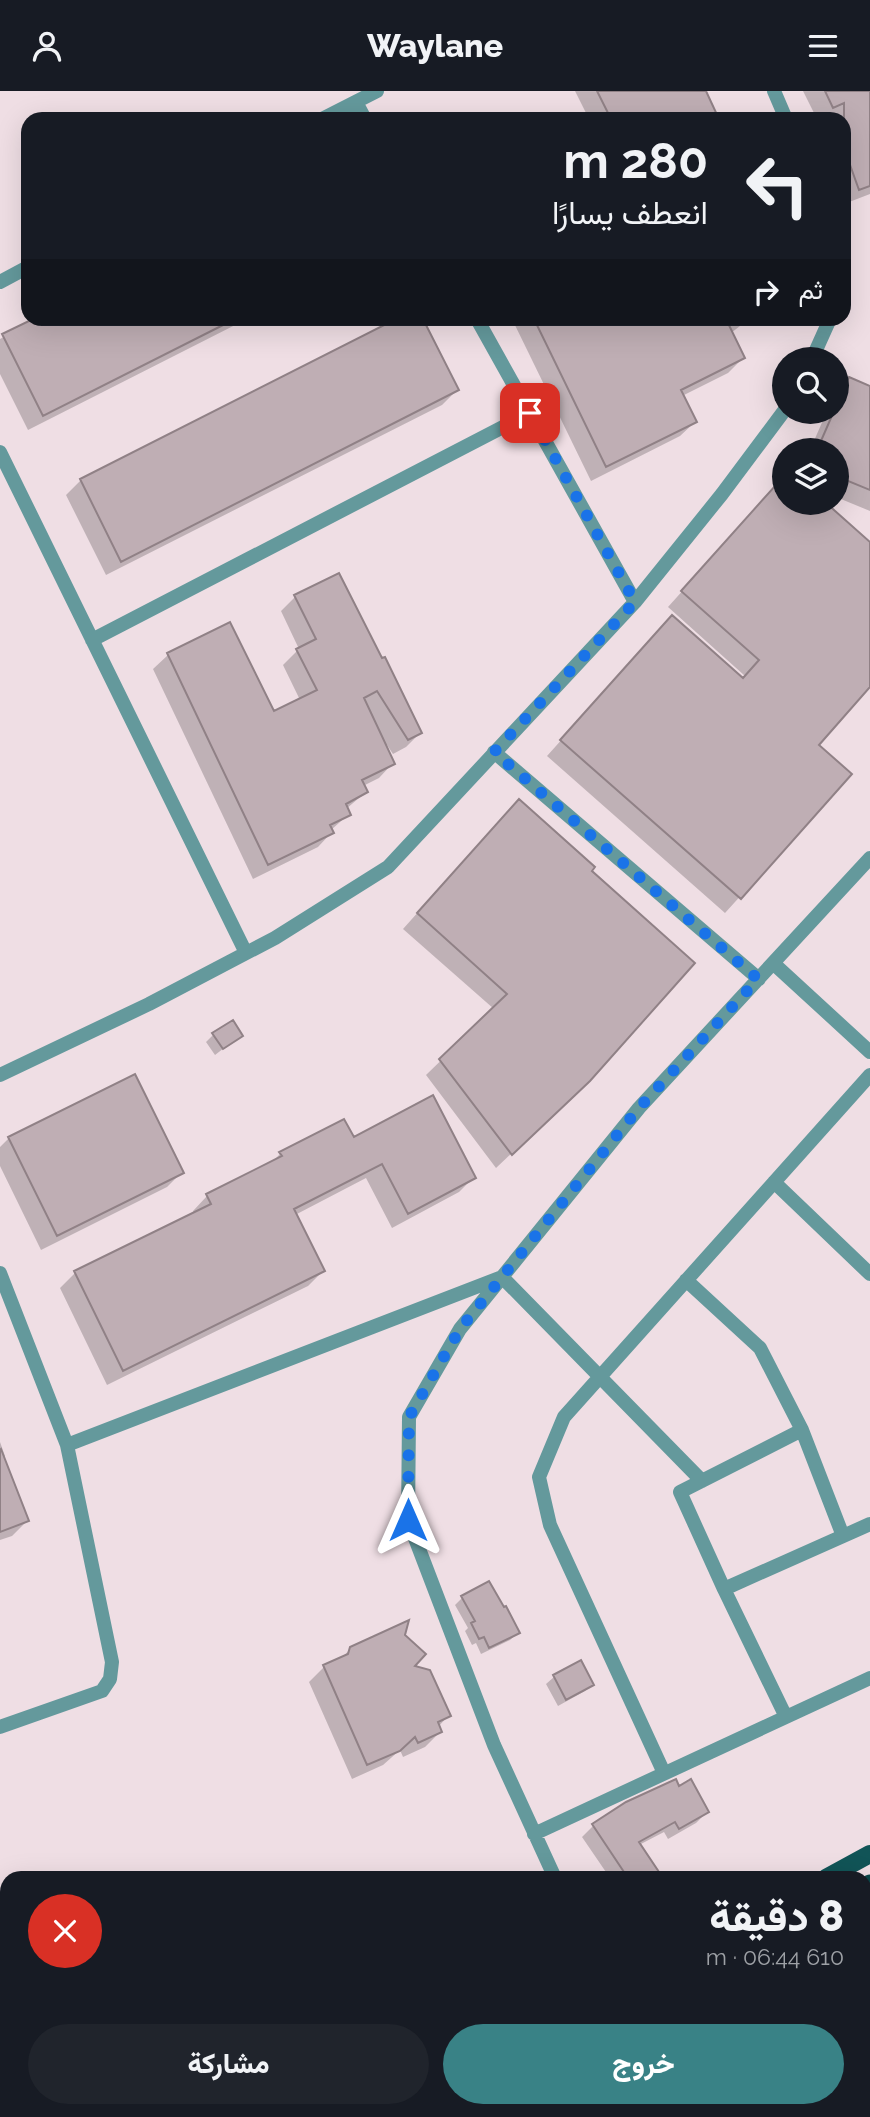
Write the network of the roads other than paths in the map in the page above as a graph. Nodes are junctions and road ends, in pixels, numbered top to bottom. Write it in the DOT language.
graph roads {
  1 [pos="377,91"];
  2 [pos="774,91"];
  3 [pos="356,102"];
  4 [pos="335,112"];
  5 [pos="361,112"];
  6 [pos="783,112"];
  7 [pos="21,271"];
  8 [pos="0,282"];
  9 [pos="481,326"];
  10 [pos="827,326"];
  11 [pos="817,347"];
  12 [pos="530,413"];
  13 [pos="774,424"];
  14 [pos="0,452"];
  15 [pos="635,602"];
  16 [pos="93,640"];
  17 [pos="494,752"];
  18 [pos="870,858"];
  19 [pos="246,953"];
  20 [pos="773,963"];
  21 [pos="758,979"];
  22 [pos="870,1052"];
  23 [pos="0,1075"];
  24 [pos="870,1075"];
  25 [pos="774,1182"];
  26 [pos="0,1273"];
  27 [pos="870,1274"];
  28 [pos="502,1277"];
  29 [pos="687,1280"];
  30 [pos="600,1377"];
  31 [pos="802,1430"];
  32 [pos="67,1445"];
  33 [pos="702,1481"];
  34 [pos="870,1524"];
  35 [pos="843,1536"];
  36 [pos="723,1589"];
  37 [pos="870,1678"];
  38 [pos="786,1717"];
  39 [pos="0,1727"];
  40 [pos="664,1773"];
  41 [pos="534,1834"];
  42 [pos="870,1854"];
  43 [pos="552,1871"];
  44 [pos="839,1871"];
  1 -- 3 [label="street"];
  2 -- 6 [label="street"];
  3 -- 4 [label="street"];
  3 -- 5 [label="street"];
  7 -- 8 [label="street"];
  9 -- 12 [label="street"];
  10 -- 11 [label="street"];
  12 -- 15 [label="street"];
  12 -- 16 [label="street"];
  13 -- 15 [label="street"];
  14 -- 16 [label="street"];
  15 -- 17 [label="street"];
  16 -- 19 [label="street"];
  17 -- 19 [label="street"];
  17 -- 21 [label="street"];
  18 -- 20 [label="street"];
  19 -- 23 [label="street"];
  20 -- 21 [label="street"];
  20 -- 22 [label="street"];
  21 -- 28 [label="street"];
  24 -- 25 [label="street"];
  25 -- 27 [label="street"];
  25 -- 29 [label="street"];
  26 -- 32 [label="street"];
  28 -- 30 [label="street"];
  28 -- 32 [label="street"];
  28 -- 41 [label="street"];
  29 -- 30 [label="street"];
  29 -- 31 [label="street"];
  30 -- 33 [label="street"];
  30 -- 40 [label="street"];
  31 -- 33 [label="street"];
  31 -- 35 [label="street"];
  32 -- 39 [label="street"];
  33 -- 36 [label="street"];
  34 -- 35 [label="street"];
  35 -- 36 [label="street"];
  36 -- 38 [label="street"];
  37 -- 38 [label="street"];
  38 -- 40 [label="street"];
  40 -- 41 [label="street"];
  41 -- 43 [label="street"];
  42 -- 44 [label="main road"];
}
